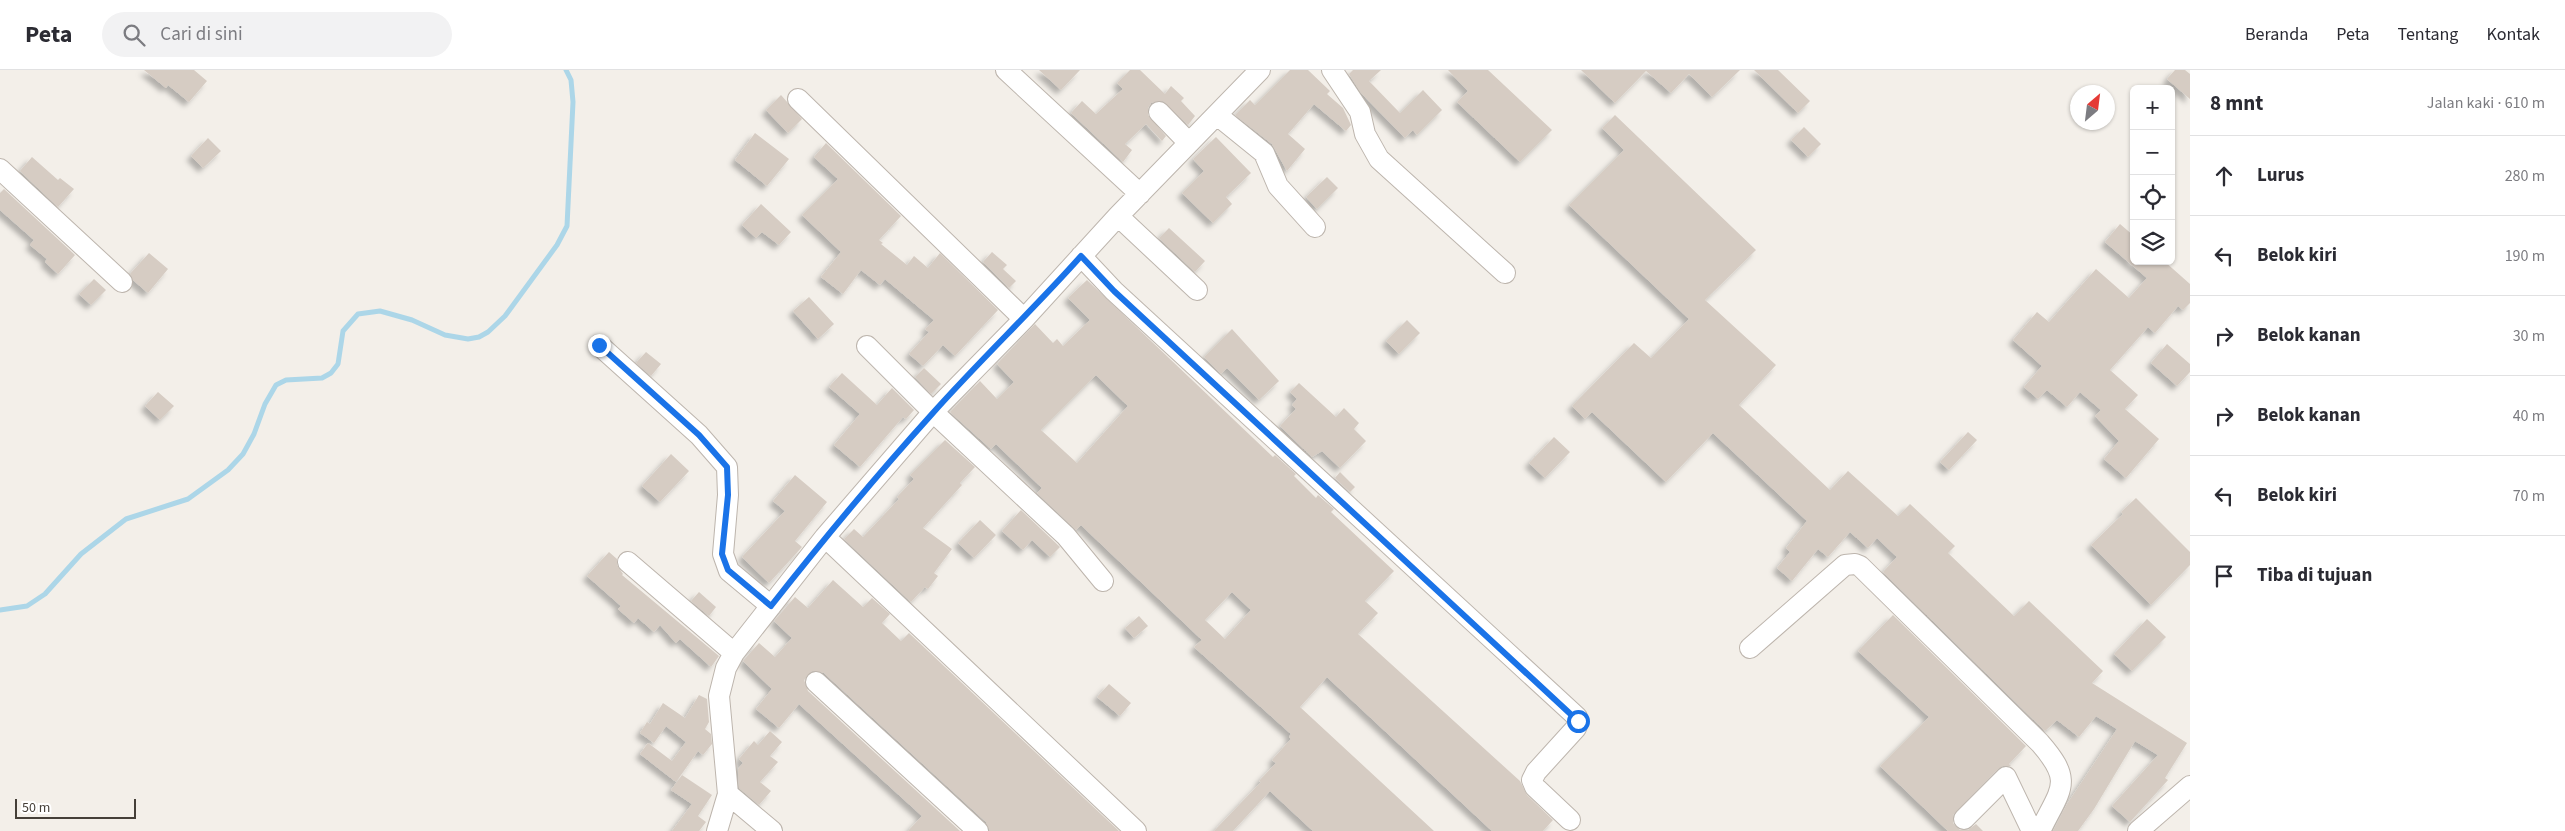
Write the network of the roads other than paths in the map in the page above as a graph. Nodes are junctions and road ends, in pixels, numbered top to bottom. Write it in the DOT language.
graph roads {
  1 [pos="1006,70"];
  2 [pos="1260,70"];
  3 [pos="1332,70"];
  4 [pos="798,99"];
  5 [pos="1159,112"];
  6 [pos="1218,115"];
  7 [pos="1189,143"];
  8 [pos="0,170"];
  9 [pos="1140,194"];
  10 [pos="1118,216"];
  11 [pos="1315,227"];
  12 [pos="1081,256"];
  13 [pos="1505,273"];
  14 [pos="122,282"];
  15 [pos="1196,290"];
  16 [pos="1024,319"];
  17 [pos="599,345"];
  18 [pos="867,346"];
  19 [pos="933,412"];
  20 [pos="825,538"];
  21 [pos="628,562"];
  22 [pos="1103,580"];
  23 [pos="771,606"];
  24 [pos="1750,648"];
  25 [pos="734,653"];
  26 [pos="816,682"];
  27 [pos="2190,786"];
  28 [pos="728,794"];
  29 [pos="1964,819"];
  30 [pos="1570,820"];
  31 [pos="717,831"];
  32 [pos="772,831"];
  33 [pos="978,831"];
  34 [pos="1136,831"];
  35 [pos="2032,831"];
  36 [pos="2040,831"];
  37 [pos="2138,831"];
  1 -- 9 [label="street"];
  2 -- 6 [label="street"];
  3 -- 13 [label="street"];
  4 -- 16 [label="street"];
  5 -- 7 [label="street"];
  6 -- 7 [label="street"];
  6 -- 11 [label="street"];
  7 -- 9 [label="street"];
  8 -- 14 [label="street"];
  9 -- 10 [label="street"];
  10 -- 12 [label="street"];
  10 -- 15 [label="street"];
  12 -- 16 [label="street"];
  12 -- 30 [label="street"];
  16 -- 19 [label="street"];
  17 -- 23 [label="street"];
  18 -- 19 [label="street"];
  19 -- 20 [label="street"];
  19 -- 22 [label="street"];
  20 -- 23 [label="street"];
  20 -- 34 [label="street"];
  21 -- 25 [label="street"];
  23 -- 25 [label="street"];
  24 -- 36 [label="street"];
  25 -- 28 [label="street"];
  26 -- 33 [label="street"];
  27 -- 37 [label="street"];
  28 -- 31 [label="street"];
  28 -- 32 [label="street"];
  29 -- 35 [label="street"];
}
